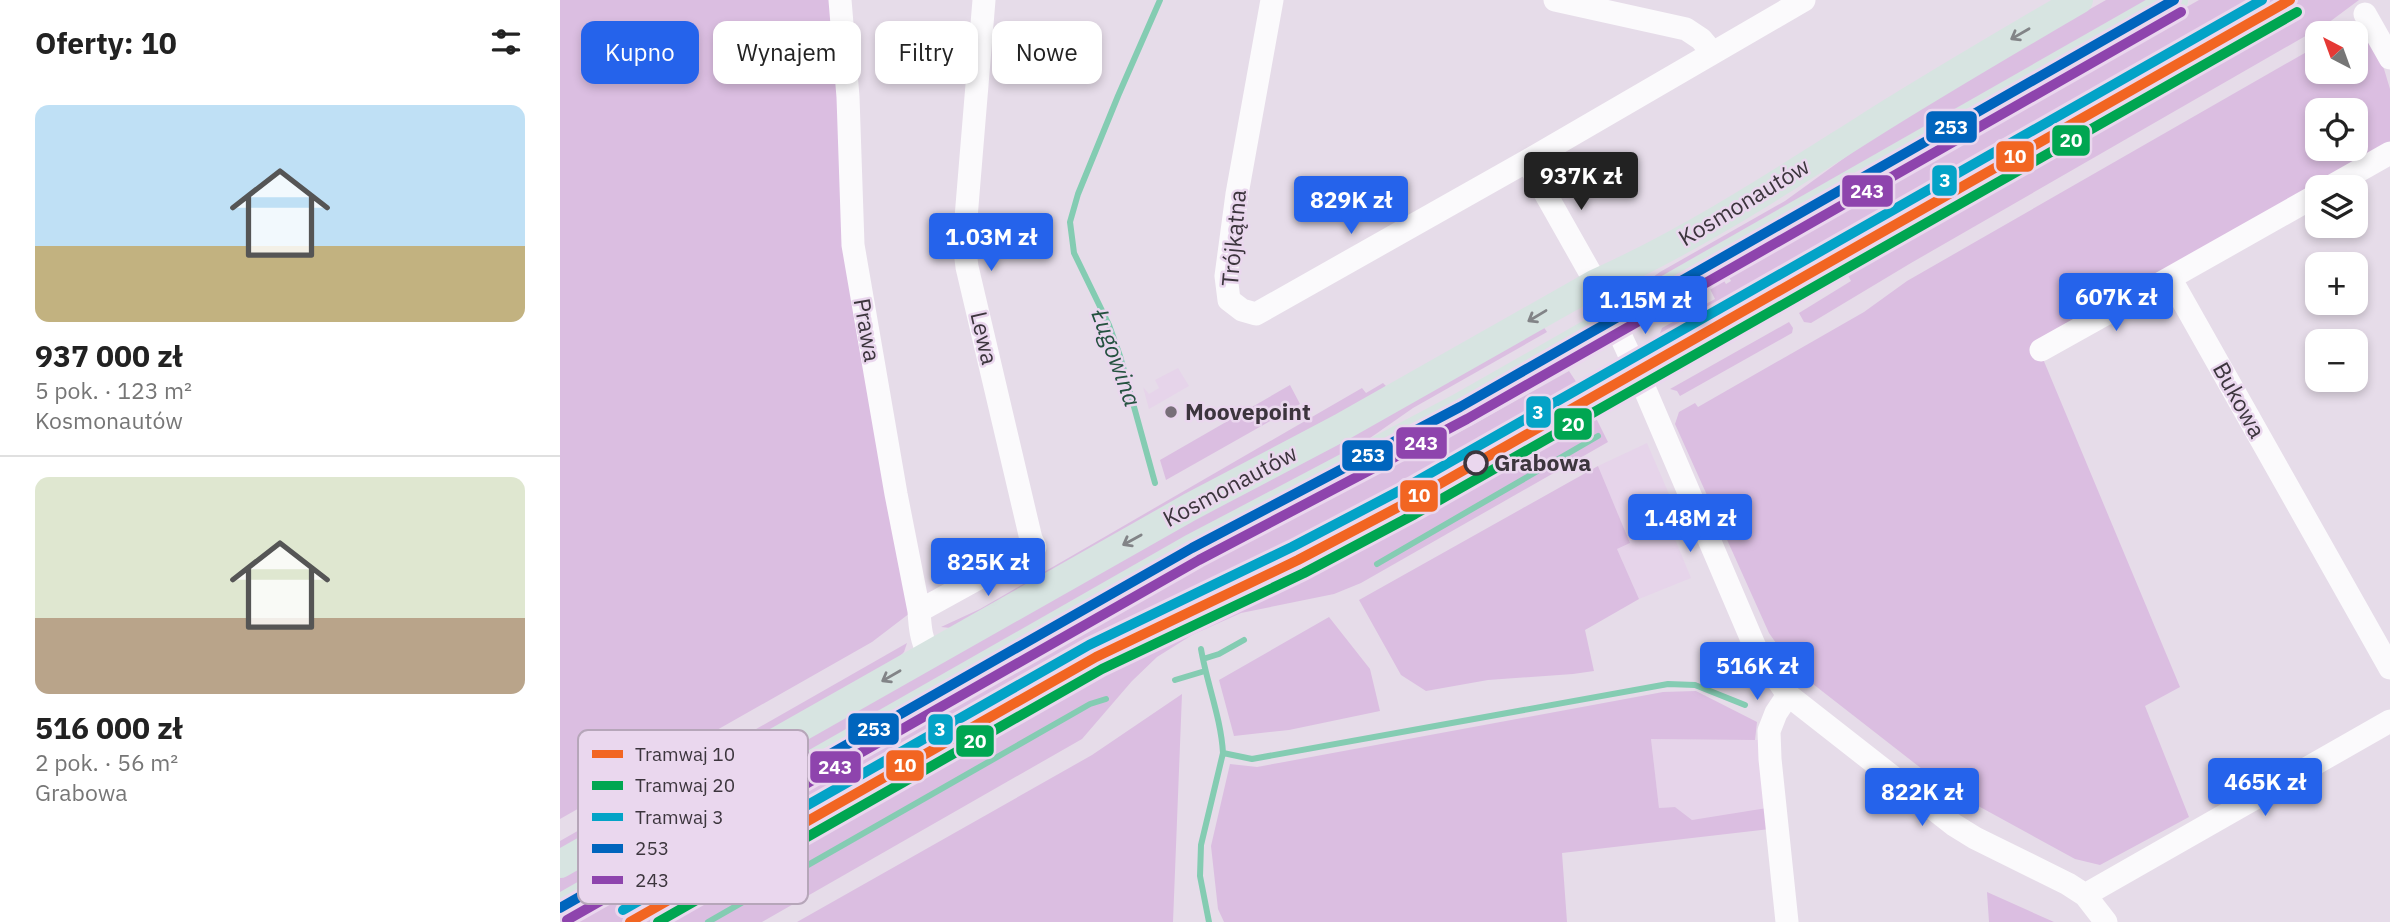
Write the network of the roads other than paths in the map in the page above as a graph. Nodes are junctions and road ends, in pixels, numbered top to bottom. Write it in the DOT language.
graph roads {
  1 [pos="840,0"];
  2 [pos="984,0"];
  3 [pos="1272,0"];
  4 [pos="1555,0"];
  5 [pos="1804,0"];
  6 [pos="2079,0"];
  7 [pos="2174,0"];
  8 [pos="2365,14"];
  9 [pos="1712,52"];
  10 [pos="2390,58"];
  11 [pos="2390,153"];
  12 [pos="1527,161"];
  13 [pos="2351,175"];
  14 [pos="2305,201"];
  15 [pos="2170,278"];
  16 [pos="1596,283"];
  17 [pos="1612,320"];
  18 [pos="2041,350"];
  19 [pos="919,611"];
  20 [pos="929,654"];
  21 [pos="2390,668"];
  22 [pos="1787,695"];
  23 [pos="2390,721"];
  24 [pos="795,730"];
  25 [pos="808,767"];
  26 [pos="578,854"];
  27 [pos="560,864"];
  28 [pos="2085,895"];
  29 [pos="578,898"];
  30 [pos="560,908"];
  31 [pos="1787,922"];
  32 [pos="2106,922"];
  1 -- 19 [label="street, Prawa"];
  2 -- 19 [label="street, Lewa"];
  3 -- 12 [label="street, Trójkątna"];
  4 -- 9 [label="street"];
  5 -- 9 [label="street, Trójkątna"];
  6 -- 16 [label="main road, Kosmonautów, one-way"];
  7 -- 17 [label="main road, Kosmonautów"];
  8 -- 10 [label="street"];
  9 -- 12 [label="street, Trójkątna"];
  11 -- 13 [label="street"];
  12 -- 16 [label="street"];
  14 -- 15 [label="street"];
  15 -- 18 [label="street"];
  15 -- 21 [label="street, Bukowa"];
  16 -- 17 [label="street"];
  16 -- 20 [label="main road, Kosmonautów, one-way"];
  17 -- 22 [label="street"];
  17 -- 25 [label="main road, Kosmonautów"];
  19 -- 20 [label="street, Prawa"];
  20 -- 24 [label="main road, Kosmonautów, one-way"];
  22 -- 28 [label="street"];
  22 -- 31 [label="street"];
  23 -- 28 [label="street"];
  26 -- 27 [label="main road, Kosmonautów, one-way"];
  28 -- 32 [label="street"];
  29 -- 30 [label="main road, Kosmonautów"];
}
